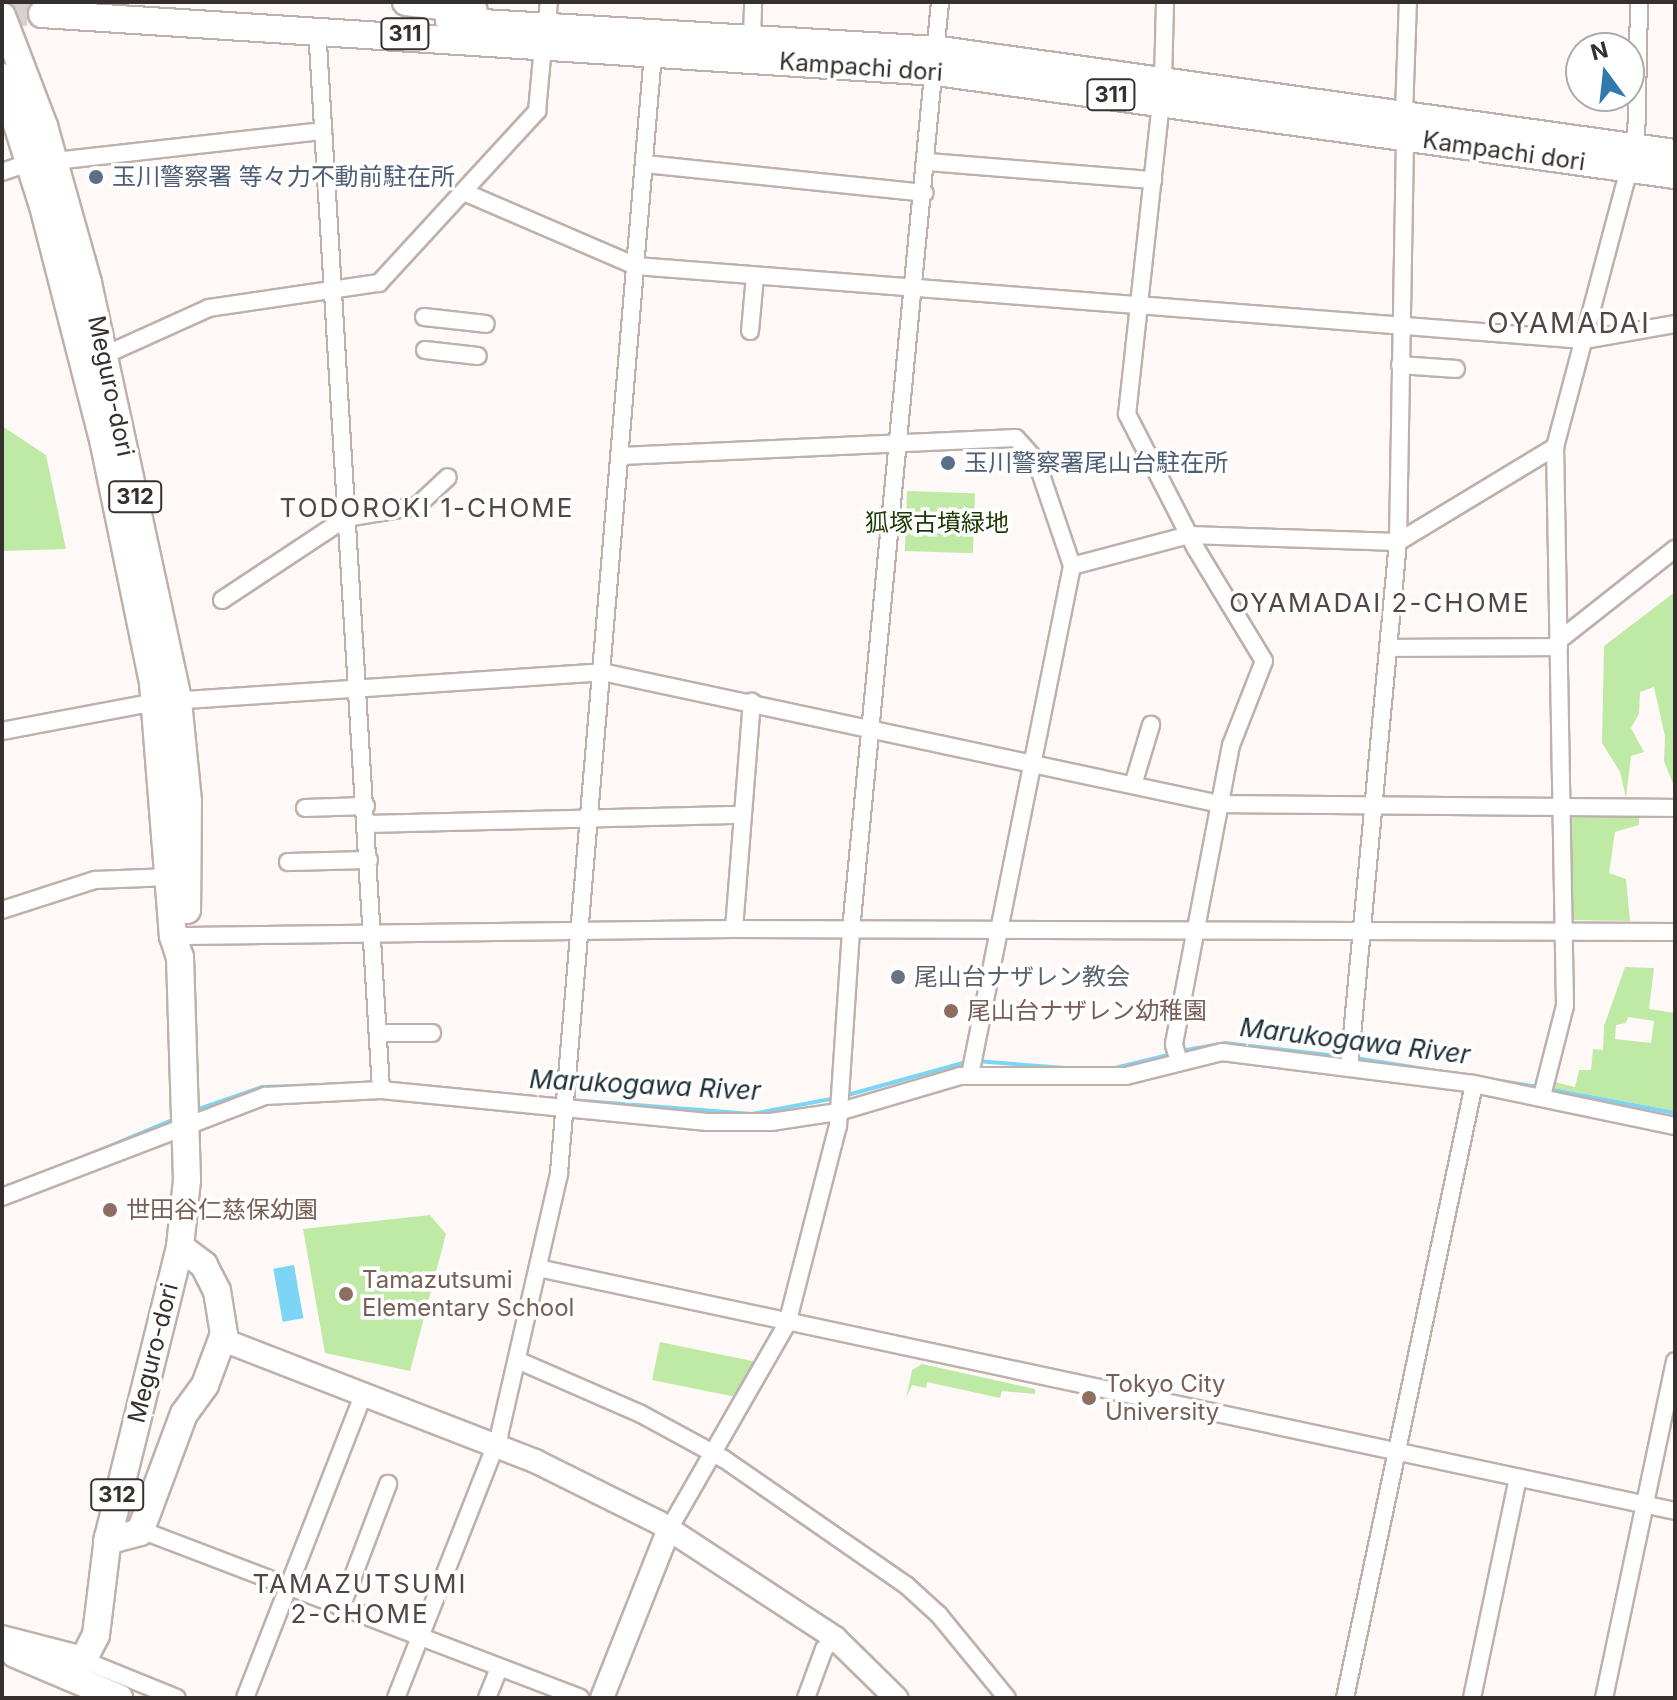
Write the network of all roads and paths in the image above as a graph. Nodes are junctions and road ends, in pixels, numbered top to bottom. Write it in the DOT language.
graph roads {
  1 [pos="142,2"];
  2 [pos="406,2"];
  3 [pos="753,2"];
  4 [pos="940,2"];
  5 [pos="1165,2"];
  6 [pos="1408,2"];
  7 [pos="1639,2"];
  8 [pos="42,14"];
  9 [pos="3,22"];
  10 [pos="546,24"];
  11 [pos="752,36"];
  12 [pos="318,44"];
  13 [pos="653,53"];
  14 [pos="938,61"];
  15 [pos="2,77"];
  16 [pos="1162,91"];
  17 [pos="1405,126"];
  18 [pos="323,131"];
  19 [pos="1675,153"];
  20 [pos="1632,158"];
  21 [pos="43,162"];
  22 [pos="928,162"];
  23 [pos="645,164"];
  24 [pos="2,172"];
  25 [pos="1675,175"];
  26 [pos="1153,180"];
  27 [pos="464,192"];
  28 [pos="924,193"];
  29 [pos="636,266"];
  30 [pos="755,276"];
  31 [pos="915,288"];
  32 [pos="331,291"];
  33 [pos="1138,305"];
  34 [pos="424,317"];
  35 [pos="486,324"];
  36 [pos="1675,324"];
  37 [pos="1401,325"];
  38 [pos="750,331"];
  39 [pos="1584,340"];
  40 [pos="425,350"];
  41 [pos="478,356"];
  42 [pos="95,359"];
  43 [pos="1400,365"];
  44 [pos="1456,369"];
  45 [pos="898,443"];
  46 [pos="1555,447"];
  47 [pos="621,456"];
  48 [pos="448,477"];
  49 [pos="346,518"];
  50 [pos="1189,535"];
  51 [pos="1398,542"];
  52 [pos="1675,549"];
  53 [pos="1072,566"];
  54 [pos="222,600"];
  55 [pos="1558,644"];
  56 [pos="1388,648"];
  57 [pos="602,672"];
  58 [pos="356,687"];
  59 [pos="167,702"];
  60 [pos="752,702"];
  61 [pos="1151,725"];
  62 [pos="871,729"];
  63 [pos="2,731"];
  64 [pos="1033,763"];
  65 [pos="1133,785"];
  66 [pos="1374,801"];
  67 [pos="1562,803"];
  68 [pos="1220,804"];
  69 [pos="366,806"];
  70 [pos="305,808"];
  71 [pos="1675,808"];
  72 [pos="743,815"];
  73 [pos="590,819"];
  74 [pos="367,824"];
  75 [pos="369,860"];
  76 [pos="288,862"];
  77 [pos="170,877"];
  78 [pos="2,910"];
  79 [pos="1362,928"];
  80 [pos="734,929"];
  81 [pos="1196,929"];
  82 [pos="851,930"];
  83 [pos="997,930"];
  84 [pos="1563,930"];
  85 [pos="582,931"];
  86 [pos="1675,932"];
  87 [pos="373,936"];
  88 [pos="183,946"];
  89 [pos="379,1033"];
  90 [pos="432,1033"];
  91 [pos="1177,1054"];
  92 [pos="1350,1060"];
  93 [pos="972,1065"];
  94 [pos="381,1084"];
  95 [pos="1474,1084"];
  96 [pos="1543,1093"];
  97 [pos="568,1098"];
  98 [pos="838,1104"];
  99 [pos="184,1117"];
  100 [pos="1675,1126"];
  101 [pos="2,1197"];
  102 [pos="180,1247"];
  103 [pos="538,1268"];
  104 [pos="787,1324"];
  105 [pos="223,1340"];
  106 [pos="517,1360"];
  107 [pos="1675,1361"];
  108 [pos="364,1393"];
  109 [pos="495,1444"];
  110 [pos="1398,1450"];
  111 [pos="713,1452"];
  112 [pos="1518,1478"];
  113 [pos="388,1484"];
  114 [pos="1645,1504"];
  115 [pos="1675,1511"];
  116 [pos="669,1529"];
  117 [pos="141,1530"];
  118 [pos="107,1541"];
  119 [pos="289,1585"];
  120 [pos="341,1608"];
  121 [pos="419,1638"];
  122 [pos="835,1638"];
  123 [pos="2,1639"];
  124 [pos="2,1648"];
  125 [pos="83,1660"];
  126 [pos="499,1669"];
  127 [pos="119,1698"];
  128 [pos="177,1698"];
  129 [pos="245,1698"];
  130 [pos="396,1698"];
  131 [pos="487,1698"];
  132 [pos="580,1698"];
  133 [pos="602,1698"];
  134 [pos="806,1698"];
  135 [pos="896,1698"];
  136 [pos="1007,1698"];
  137 [pos="1345,1698"];
  138 [pos="1472,1698"];
  139 [pos="1604,1698"];
  1 -- 10 [label="main road, Kampachi dori / 311"];
  2 -- 10 [label="main road"];
  3 -- 11 [label="street"];
  4 -- 14 [label="street"];
  5 -- 16 [label="street"];
  6 -- 17 [label="street"];
  7 -- 20 [label="street"];
  8 -- 10 [label="main road, Kampachi dori / 311"];
  9 -- 12 [label="main road"];
  9 -- 21 [label="main road, Meguro-dori / 312"];
  10 -- 11 [label="main road, Kampachi dori / 311"];
  10 -- 12 [label="main road"];
  10 -- 13 [label="main road, Kampachi dori / 311"];
  10 -- 27 [label="street"];
  11 -- 14 [label="main road, Kampachi dori / 311"];
  12 -- 18 [label="street"];
  13 -- 14 [label="main road, Kampachi dori / 311"];
  13 -- 23 [label="street"];
  14 -- 16 [label="main road, Kampachi dori / 311"];
  14 -- 22 [label="street"];
  15 -- 21 [label="main road, Meguro-dori / 312"];
  16 -- 17 [label="main road, Kampachi dori / 311"];
  16 -- 26 [label="street"];
  17 -- 20 [label="main road, Kampachi dori / 311"];
  17 -- 37 [label="street"];
  18 -- 21 [label="street"];
  18 -- 32 [label="street"];
  19 -- 20 [label="main road, Kampachi dori / 311"];
  20 -- 25 [label="main road, Kampachi dori / 311"];
  20 -- 39 [label="street"];
  21 -- 24 [label="street"];
  21 -- 42 [label="main road, Meguro-dori / 312"];
  22 -- 26 [label="street"];
  22 -- 28 [label="street"];
  23 -- 28 [label="street"];
  23 -- 29 [label="street"];
  26 -- 33 [label="street"];
  27 -- 29 [label="street"];
  27 -- 32 [label="street"];
  28 -- 31 [label="street"];
  29 -- 30 [label="street"];
  29 -- 47 [label="street"];
  30 -- 31 [label="street"];
  30 -- 38 [label="street"];
  31 -- 33 [label="street"];
  31 -- 45 [label="street"];
  32 -- 42 [label="street"];
  32 -- 49 [label="street"];
  33 -- 37 [label="street"];
  33 -- 50 [label="street"];
  34 -- 35 [label="street"];
  36 -- 39 [label="street"];
  37 -- 39 [label="street"];
  37 -- 43 [label="street"];
  39 -- 46 [label="street"];
  40 -- 41 [label="street"];
  42 -- 59 [label="main road, Meguro-dori / 312"];
  43 -- 44 [label="street"];
  43 -- 51 [label="street"];
  45 -- 47 [label="street"];
  45 -- 53 [label="street"];
  45 -- 62 [label="street"];
  46 -- 51 [label="street"];
  46 -- 55 [label="street"];
  47 -- 57 [label="street"];
  48 -- 49 [label="street"];
  49 -- 54 [label="street"];
  49 -- 58 [label="street"];
  50 -- 51 [label="street"];
  50 -- 53 [label="street"];
  50 -- 68 [label="street"];
  51 -- 56 [label="street"];
  52 -- 55 [label="street"];
  53 -- 64 [label="street"];
  55 -- 56 [label="street"];
  55 -- 67 [label="street"];
  56 -- 66 [label="street"];
  57 -- 58 [label="street"];
  57 -- 60 [label="street"];
  57 -- 73 [label="street"];
  58 -- 59 [label="street"];
  58 -- 69 [label="street"];
  59 -- 63 [label="street"];
  59 -- 77 [label="main road, Meguro-dori / 312"];
  59 -- 88 [label="main road, Meguro-dori / 312"];
  60 -- 62 [label="street"];
  60 -- 72 [label="street"];
  61 -- 65 [label="street"];
  62 -- 64 [label="street"];
  62 -- 82 [label="street"];
  64 -- 65 [label="street"];
  64 -- 83 [label="street"];
  65 -- 68 [label="street"];
  66 -- 67 [label="street"];
  66 -- 68 [label="street"];
  66 -- 79 [label="street"];
  67 -- 71 [label="street"];
  67 -- 84 [label="street"];
  68 -- 81 [label="street"];
  69 -- 70 [label="street"];
  69 -- 74 [label="street"];
  72 -- 73 [label="street"];
  72 -- 80 [label="street"];
  73 -- 74 [label="street"];
  73 -- 85 [label="street"];
  74 -- 75 [label="street"];
  75 -- 76 [label="street"];
  75 -- 87 [label="street"];
  77 -- 78 [label="street"];
  77 -- 88 [label="main road, Meguro-dori / 312"];
  79 -- 81 [label="street"];
  79 -- 84 [label="street"];
  79 -- 92 [label="street"];
  80 -- 82 [label="street"];
  80 -- 85 [label="street"];
  81 -- 83 [label="street"];
  81 -- 91 [label="street"];
  82 -- 83 [label="street"];
  82 -- 98 [label="street"];
  83 -- 93 [label="street"];
  84 -- 86 [label="street"];
  84 -- 96 [label="street"];
  85 -- 87 [label="street"];
  85 -- 97 [label="street"];
  87 -- 88 [label="street"];
  87 -- 89 [label="street"];
  88 -- 99 [label="main road, Meguro-dori / 312"];
  89 -- 90 [label="street"];
  89 -- 94 [label="street"];
  91 -- 92 [label="street"];
  91 -- 93 [label="street"];
  92 -- 95 [label="street"];
  93 -- 98 [label="street"];
  94 -- 97 [label="street"];
  94 -- 99 [label="street"];
  95 -- 96 [label="street"];
  95 -- 110 [label="street"];
  96 -- 100 [label="street"];
  97 -- 98 [label="street"];
  97 -- 103 [label="street"];
  98 -- 104 [label="street"];
  99 -- 101 [label="street"];
  99 -- 102 [label="main road, Meguro-dori / 312"];
  102 -- 105 [label="main road, 312"];
  102 -- 118 [label="main road, Meguro-dori / 312"];
  103 -- 104 [label="street"];
  103 -- 106 [label="street"];
  104 -- 110 [label="street"];
  104 -- 111 [label="street"];
  105 -- 108 [label="street"];
  105 -- 117 [label="main road, 312"];
  106 -- 109 [label="street"];
  106 -- 111 [label="street"];
  107 -- 114 [label="street"];
  108 -- 109 [label="street"];
  108 -- 119 [label="street"];
  109 -- 116 [label="street"];
  109 -- 121 [label="street"];
  110 -- 112 [label="street"];
  110 -- 137 [label="street"];
  111 -- 116 [label="street"];
  111 -- 136 [label="street"];
  112 -- 114 [label="street"];
  112 -- 138 [label="street"];
  113 -- 120 [label="street"];
  114 -- 115 [label="street"];
  114 -- 139 [label="street"];
  116 -- 122 [label="street"];
  116 -- 133 [label="street"];
  117 -- 118 [label="main road, 312"];
  117 -- 119 [label="street"];
  118 -- 125 [label="main road, Meguro-dori / 312"];
  119 -- 120 [label="street"];
  119 -- 129 [label="street"];
  120 -- 121 [label="street"];
  121 -- 126 [label="street"];
  121 -- 130 [label="street"];
  122 -- 134 [label="street"];
  122 -- 135 [label="street"];
  123 -- 125 [label="main road"];
  124 -- 127 [label="main road"];
  125 -- 128 [label="street"];
  126 -- 131 [label="street"];
  126 -- 132 [label="street"];
}
